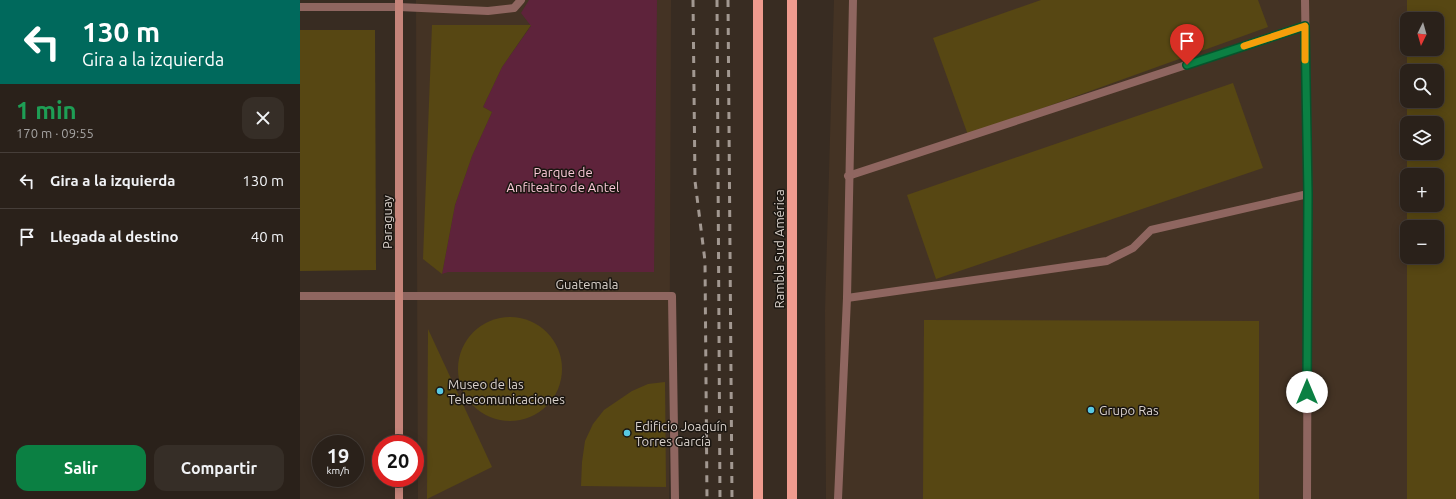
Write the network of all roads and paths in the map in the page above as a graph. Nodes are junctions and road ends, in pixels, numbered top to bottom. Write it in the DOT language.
graph roads {
  1 [pos="520,0"];
  2 [pos="758,0"];
  3 [pos="792,0"];
  4 [pos="853,0"];
  5 [pos="1305,0"];
  6 [pos="399,3"];
  7 [pos="300,7"];
  8 [pos="1305,26"];
  9 [pos="848,176"];
  10 [pos="1308,194"];
  11 [pos="300,296"];
  12 [pos="399,296"];
  13 [pos="847,298"];
  14 [pos="399,435"];
  15 [pos="399,487"];
  16 [pos="399,499"];
  17 [pos="675,499"];
  18 [pos="758,499"];
  19 [pos="792,499"];
  20 [pos="838,499"];
  21 [pos="1307,499"];
  1 -- 6 [label="street"];
  2 -- 18 [label="main road, Rambla Sud América"];
  3 -- 19 [label="main road, Rambla Sud América"];
  4 -- 9 [label="street"];
  5 -- 8 [label="street"];
  6 -- 7 [label="street"];
  6 -- 12 [label="street, Paraguay"];
  8 -- 9 [label="street"];
  8 -- 10 [label="street"];
  9 -- 13 [label="street"];
  10 -- 13 [label="street"];
  10 -- 21 [label="street"];
  11 -- 12 [label="street, Guatemala"];
  12 -- 14 [label="street, Paraguay"];
  12 -- 17 [label="street, Guatemala"];
  13 -- 20 [label="street"];
  15 -- 16 [label="street"];
}
